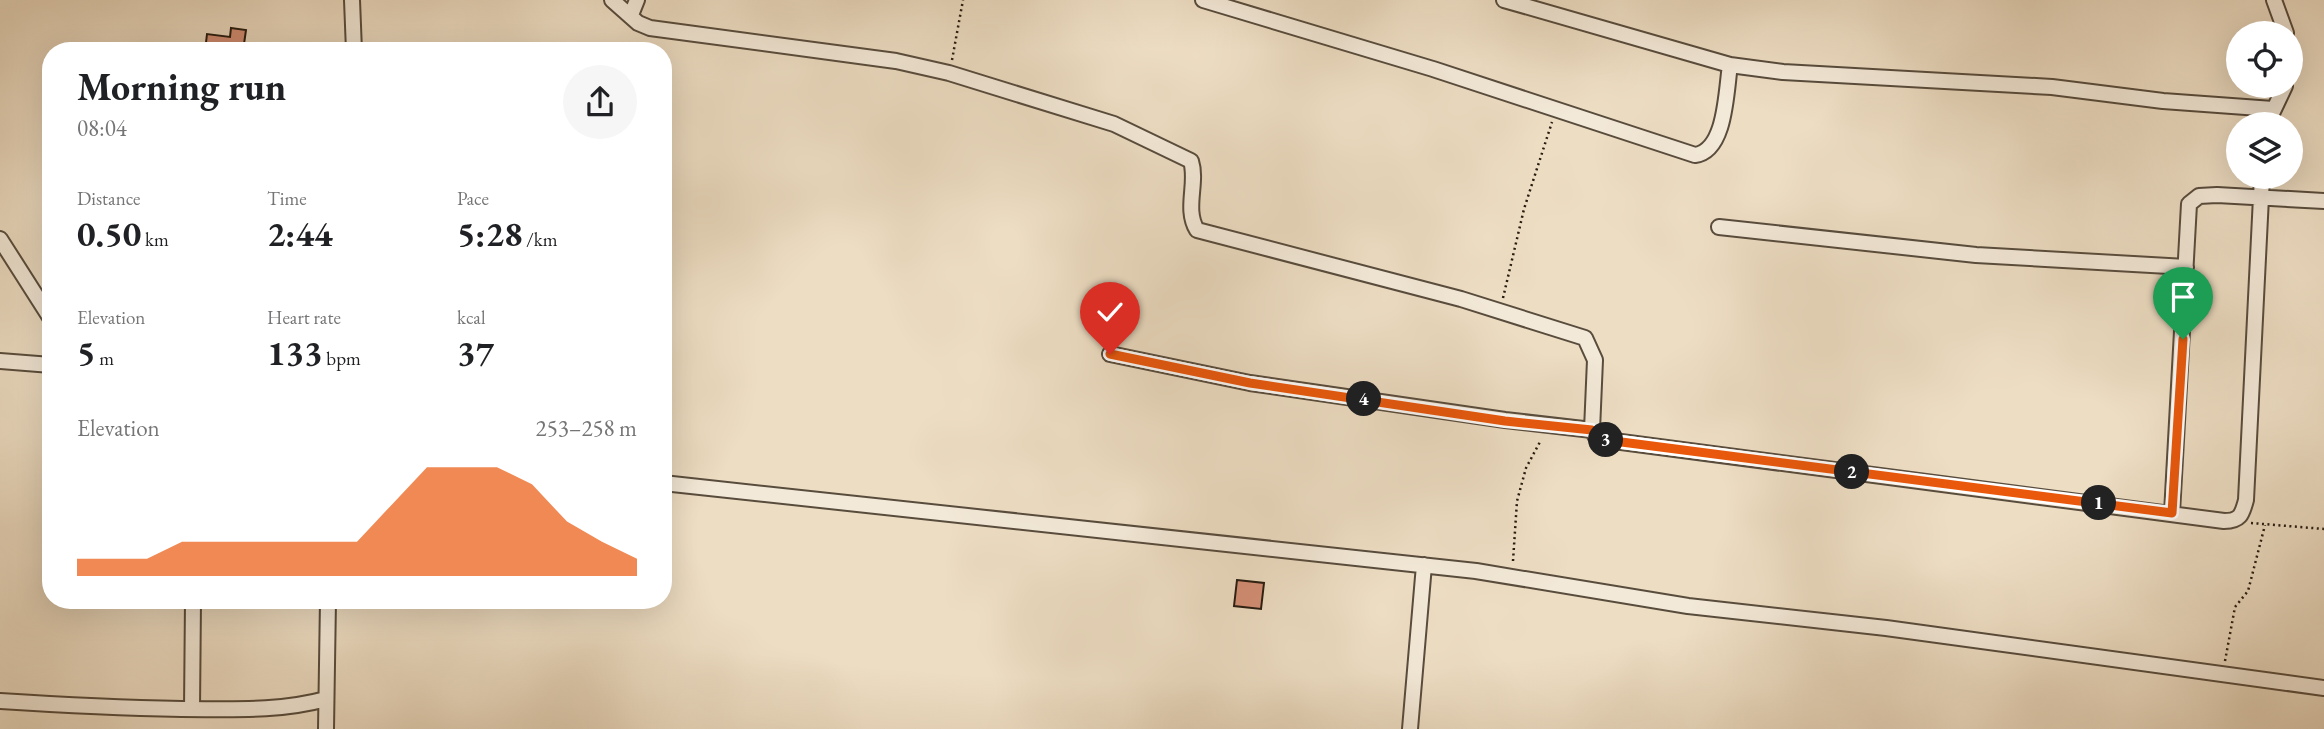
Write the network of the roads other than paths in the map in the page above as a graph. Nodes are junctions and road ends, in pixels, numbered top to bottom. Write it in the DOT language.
graph roads {
  1 [pos="352,0"];
  2 [pos="612,0"];
  3 [pos="637,0"];
  4 [pos="1203,0"];
  5 [pos="1504,0"];
  6 [pos="2274,0"];
  7 [pos="631,15"];
  8 [pos="2282,21"];
  9 [pos="354,42"];
  10 [pos="1730,65"];
  11 [pos="2278,98"];
  12 [pos="2273,108"];
  13 [pos="2272,112"];
  14 [pos="2261,189"];
  15 [pos="2260,200"];
  16 [pos="2324,201"];
  17 [pos="1719,227"];
  18 [pos="0,239"];
  19 [pos="2186,267"];
  20 [pos="42,305"];
  21 [pos="1110,354"];
  22 [pos="0,361"];
  23 [pos="42,364"];
  24 [pos="1592,430"];
  25 [pos="672,483"];
  26 [pos="2172,513"];
  27 [pos="1424,565"];
  28 [pos="193,609"];
  29 [pos="328,609"];
  30 [pos="2324,688"];
  31 [pos="326,699"];
  32 [pos="0,701"];
  33 [pos="192,709"];
  34 [pos="326,729"];
  35 [pos="1410,729"];
  1 -- 9 [label="street"];
  2 -- 7 [label="street"];
  3 -- 7 [label="street"];
  4 -- 10 [label="street"];
  5 -- 10 [label="street"];
  6 -- 8 [label="street"];
  7 -- 24 [label="street"];
  10 -- 12 [label="street"];
  11 -- 12 [label="street"];
  12 -- 13 [label="street"];
  14 -- 15 [label="street"];
  15 -- 16 [label="street"];
  15 -- 19 [label="street"];
  15 -- 26 [label="street"];
  17 -- 19 [label="street"];
  18 -- 20 [label="street"];
  19 -- 26 [label="street"];
  21 -- 24 [label="street"];
  22 -- 23 [label="street"];
  24 -- 26 [label="street"];
  25 -- 27 [label="street"];
  27 -- 30 [label="street"];
  27 -- 35 [label="street"];
  28 -- 33 [label="street"];
  29 -- 31 [label="street"];
  31 -- 33 [label="street"];
  31 -- 34 [label="street"];
  32 -- 33 [label="street"];
}
